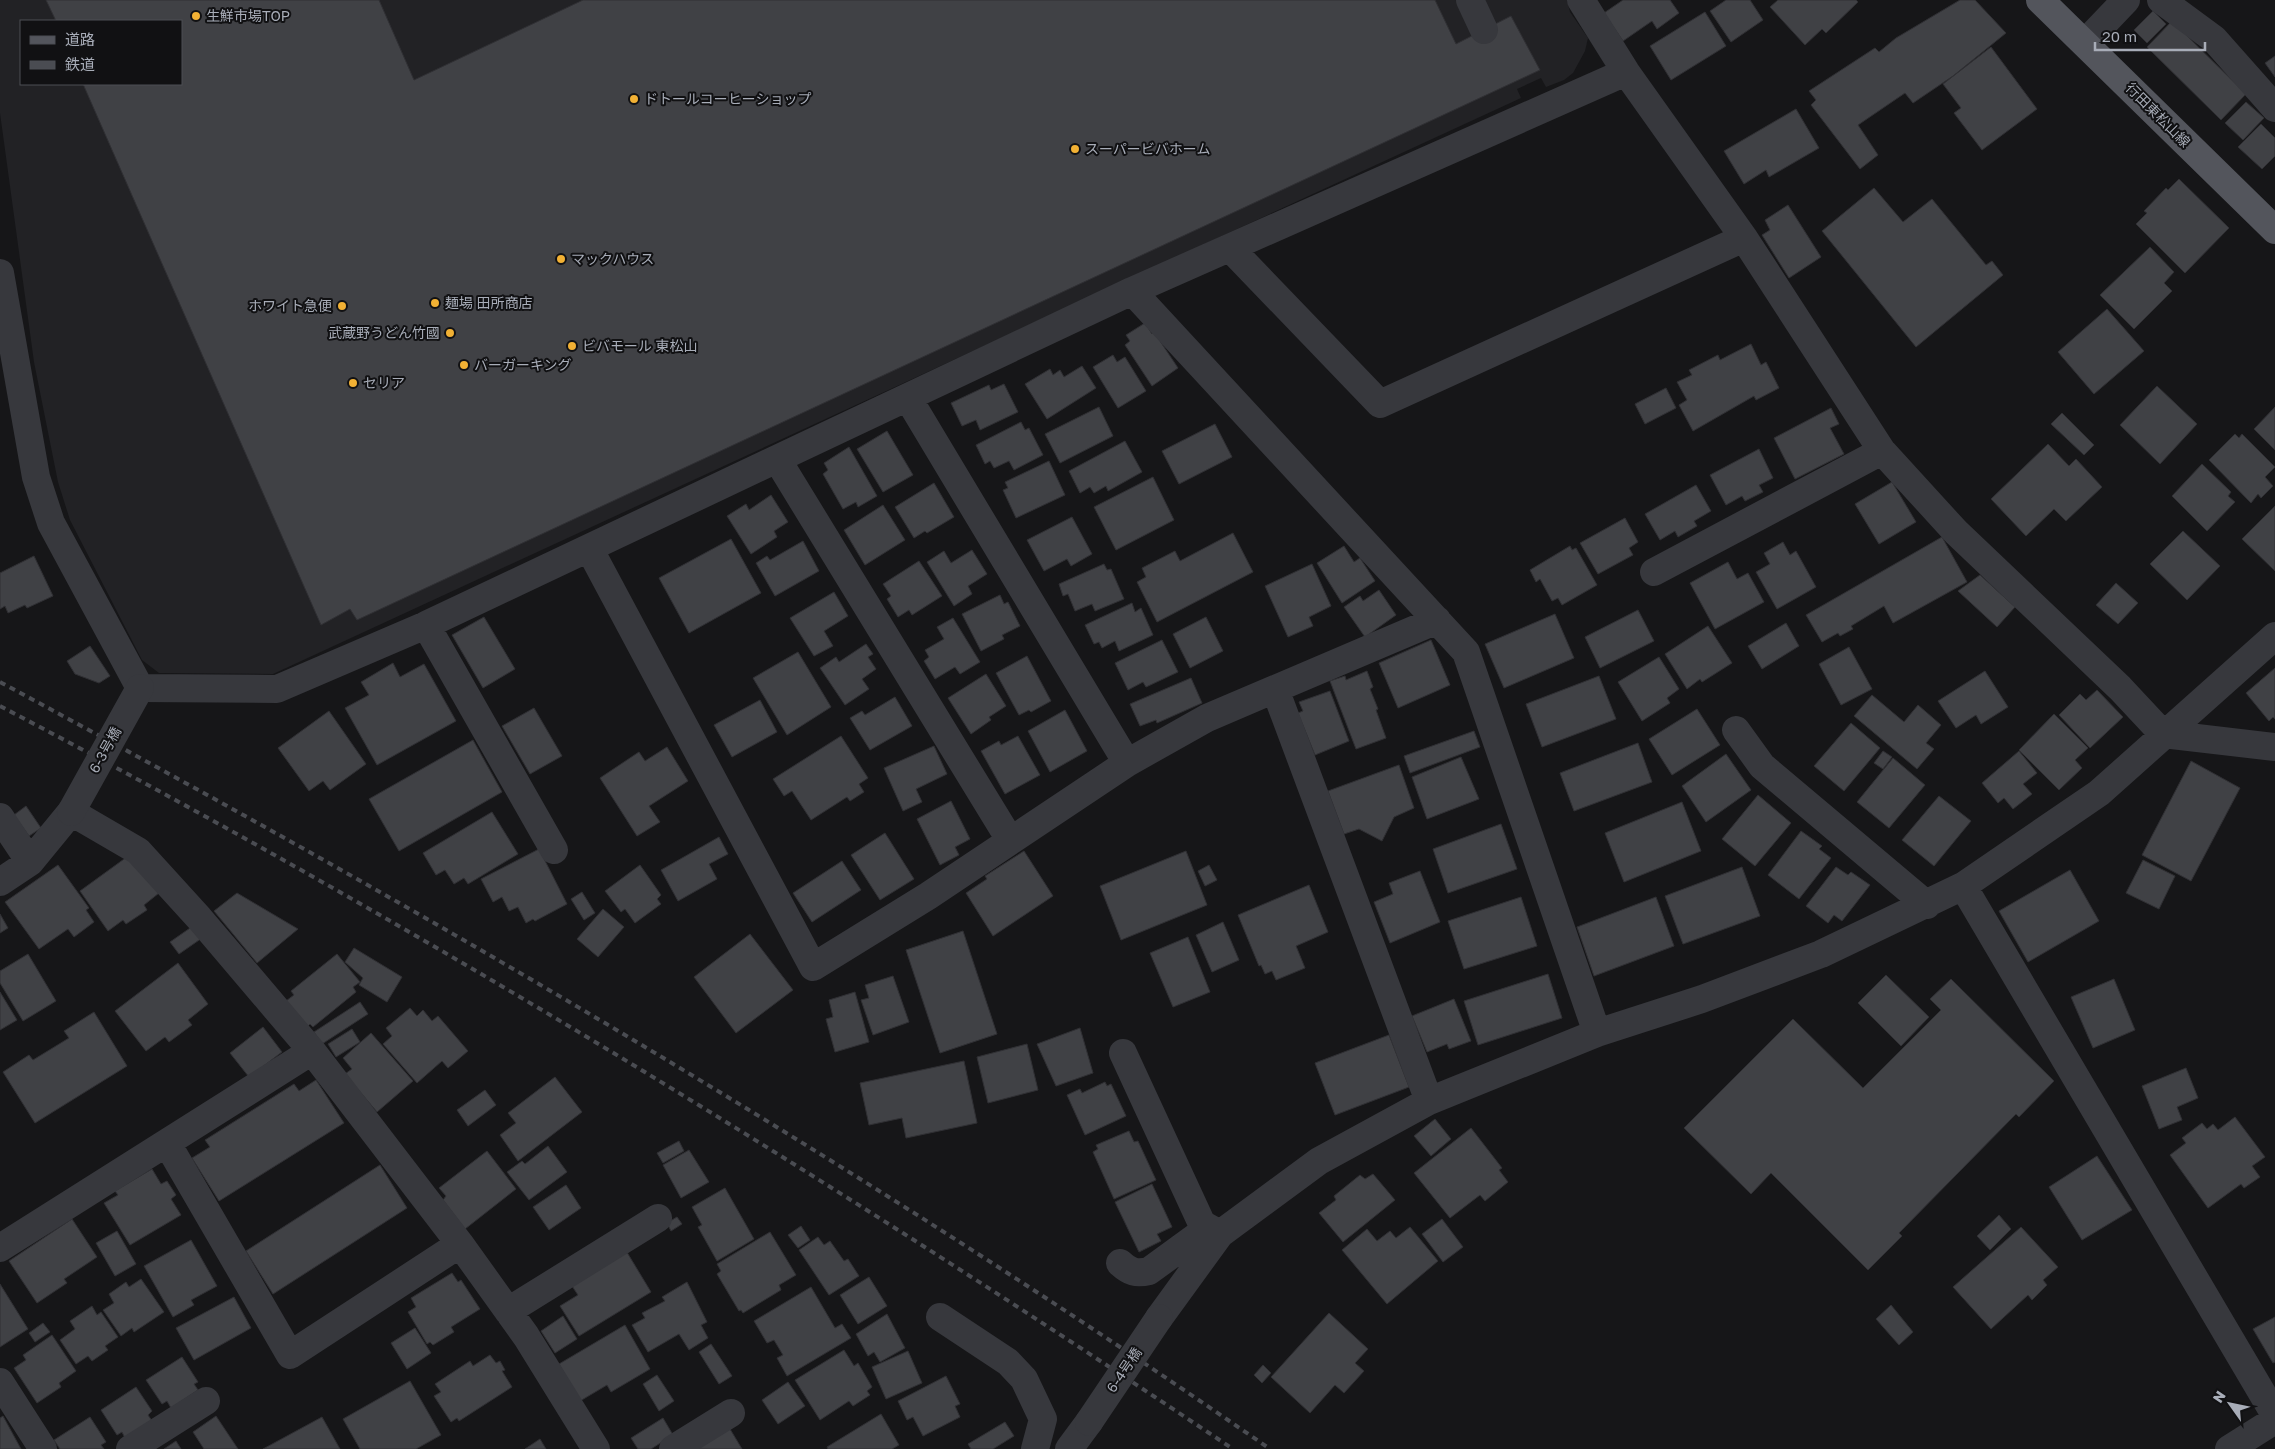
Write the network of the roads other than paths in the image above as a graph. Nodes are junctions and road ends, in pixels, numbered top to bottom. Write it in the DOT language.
graph roads {
  1 [pos="1470,0"];
  2 [pos="2040,0"];
  3 [pos="2126,0"];
  4 [pos="2161,0"];
  5 [pos="1589,3"];
  6 [pos="1484,30"];
  7 [pos="2084,43"];
  8 [pos="1626,72"];
  9 [pos="2275,108"];
  10 [pos="2275,230"];
  11 [pos="1744,238"];
  12 [pos="1230,248"];
  13 [pos="0,273"];
  14 [pos="1132,292"];
  15 [pos="4,330"];
  16 [pos="908,398"];
  17 [pos="1882,451"];
  18 [pos="777,460"];
  19 [pos="589,548"];
  20 [pos="1654,572"];
  21 [pos="1437,620"];
  22 [pos="426,625"];
  23 [pos="2275,636"];
  24 [pos="140,688"];
  25 [pos="1275,689"];
  26 [pos="1736,730"];
  27 [pos="2163,734"];
  28 [pos="2275,747"];
  29 [pos="1127,762"];
  30 [pos="71,812"];
  31 [pos="0,816"];
  32 [pos="1010,840"];
  33 [pos="554,850"];
  34 [pos="30,862"];
  35 [pos="0,882"];
  36 [pos="1963,886"];
  37 [pos="1927,905"];
  38 [pos="1597,1034"];
  39 [pos="312,1051"];
  40 [pos="1123,1053"];
  41 [pos="1429,1101"];
  42 [pos="167,1143"];
  43 [pos="658,1218"];
  44 [pos="1214,1231"];
  45 [pos="460,1244"];
  46 [pos="0,1248"];
  47 [pos="1120,1263"];
  48 [pos="508,1311"];
  49 [pos="940,1317"];
  50 [pos="3,1392"];
  51 [pos="206,1401"];
  52 [pos="731,1413"];
  53 [pos="2275,1415"];
  54 [pos="2275,1420"];
  55 [pos="43,1449"];
  56 [pos="130,1449"];
  57 [pos="596,1449"];
  58 [pos="673,1449"];
  59 [pos="1035,1449"];
  60 [pos="1069,1449"];
  61 [pos="2230,1449"];
  1 -- 6 [label="street"];
  2 -- 7 [label="main road, 行田東松山線"];
  3 -- 7 [label="street"];
  4 -- 9 [label="street"];
  5 -- 8 [label="street"];
  7 -- 10 [label="main road, 行田東松山線"];
  8 -- 11 [label="street"];
  8 -- 12 [label="street"];
  11 -- 12 [label="street"];
  11 -- 17 [label="street"];
  12 -- 14 [label="street"];
  13 -- 15 [label="street"];
  14 -- 16 [label="street"];
  14 -- 21 [label="street"];
  15 -- 24 [label="street"];
  16 -- 18 [label="street"];
  16 -- 29 [label="street"];
  17 -- 20 [label="street"];
  17 -- 27 [label="street"];
  18 -- 19 [label="street"];
  18 -- 32 [label="street"];
  19 -- 22 [label="street"];
  19 -- 32 [label="street"];
  21 -- 25 [label="street"];
  21 -- 38 [label="street"];
  22 -- 24 [label="street"];
  22 -- 33 [label="street"];
  23 -- 27 [label="street"];
  24 -- 30 [label="street, 6-3号橋, bridge"];
  25 -- 29 [label="street"];
  25 -- 41 [label="street"];
  26 -- 37 [label="street"];
  27 -- 28 [label="street"];
  27 -- 36 [label="street"];
  29 -- 32 [label="street"];
  30 -- 34 [label="street, 6-3号橋"];
  30 -- 39 [label="street"];
  31 -- 34 [label="street"];
  34 -- 35 [label="street, 6-3号橋"];
  36 -- 37 [label="street"];
  36 -- 53 [label="street"];
  37 -- 38 [label="street"];
  38 -- 41 [label="street"];
  39 -- 42 [label="street"];
  39 -- 45 [label="street"];
  40 -- 44 [label="street"];
  41 -- 44 [label="street"];
  42 -- 45 [label="street"];
  42 -- 46 [label="street"];
  43 -- 48 [label="street"];
  44 -- 47 [label="street"];
  44 -- 60 [label="street, 6-4号橋, bridge"];
  45 -- 48 [label="street"];
  48 -- 57 [label="street"];
  49 -- 59 [label="street"];
  50 -- 55 [label="street"];
  51 -- 56 [label="street"];
  52 -- 58 [label="street"];
  54 -- 61 [label="street"];
}
